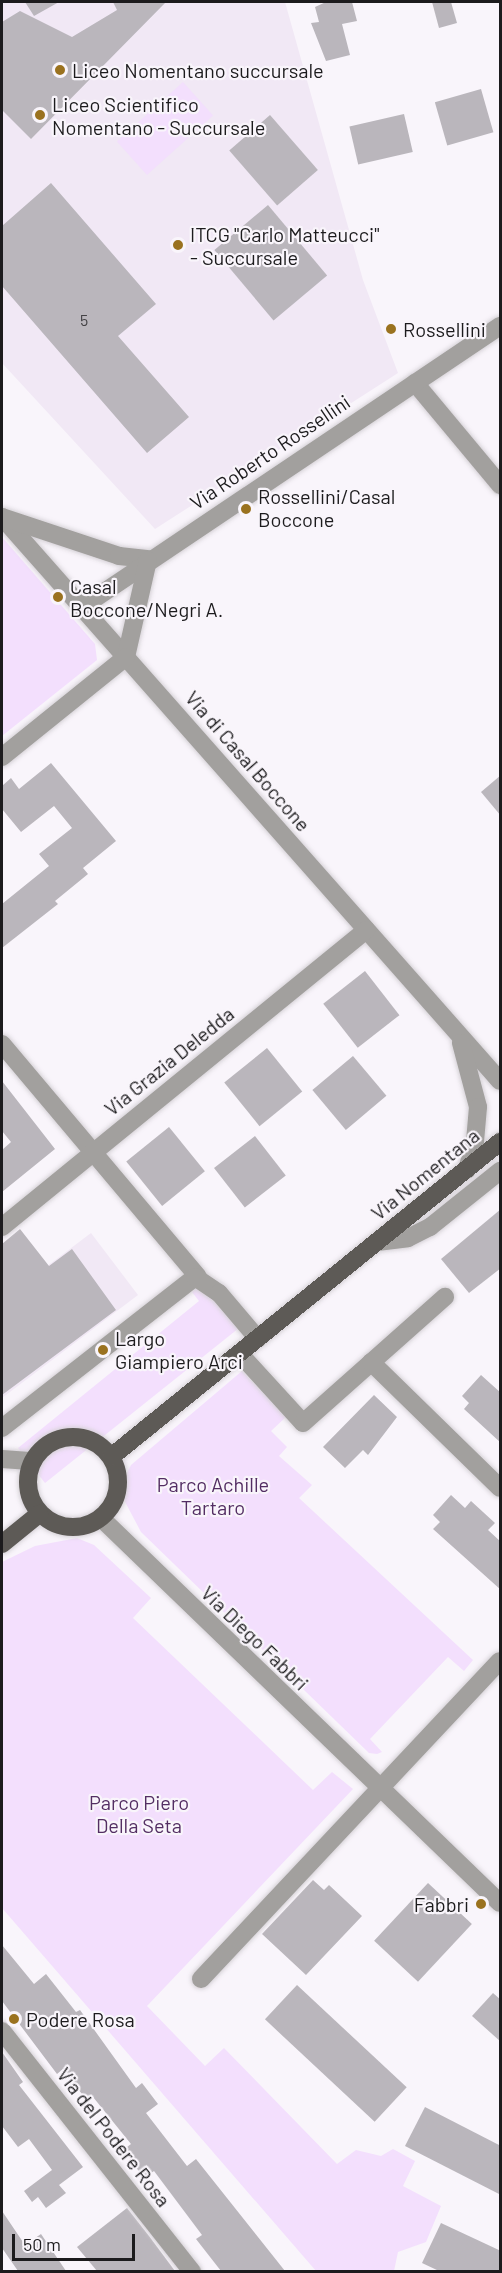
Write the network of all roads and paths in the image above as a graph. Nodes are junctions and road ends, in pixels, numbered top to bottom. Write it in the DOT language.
graph roads {
  1 [pos="501,326"];
  2 [pos="415,383"];
  3 [pos="501,485"];
  4 [pos="2,517"];
  5 [pos="149,559"];
  6 [pos="82,606"];
  7 [pos="126,657"];
  8 [pos="2,757"];
  9 [pos="366,930"];
  10 [pos="459,1036"];
  11 [pos="2,1044"];
  12 [pos="501,1081"];
  13 [pos="501,1142"];
  14 [pos="94,1151"];
  15 [pos="467,1170"];
  16 [pos="501,1171"];
  17 [pos="2,1227"];
  18 [pos="377,1242"];
  19 [pos="198,1277"];
  20 [pos="445,1297"];
  21 [pos="258,1340"];
  22 [pos="240,1354"];
  23 [pos="371,1362"];
  24 [pos="2,1428"];
  25 [pos="111,1457"];
  26 [pos="2,1459"];
  27 [pos="33,1461"];
  28 [pos="501,1488"];
  29 [pos="39,1514"];
  30 [pos="101,1518"];
  31 [pos="2,1545"];
  32 [pos="501,1661"];
  33 [pos="380,1788"];
  34 [pos="501,1903"];
  35 [pos="201,1979"];
  36 [pos="2,2031"];
  37 [pos="192,2271"];
  1 -- 2 [label="street, Via Roberto Rossellini"];
  2 -- 3 [label="street"];
  2 -- 5 [label="street, Via Roberto Rossellini"];
  4 -- 5 [label="street"];
  4 -- 6 [label="street, Via di Casal Boccone"];
  5 -- 6 [label="street, Via Roberto Rossellini"];
  5 -- 7 [label="street"];
  6 -- 7 [label="street, Via di Casal Boccone"];
  7 -- 8 [label="street"];
  7 -- 9 [label="street, Via di Casal Boccone"];
  9 -- 10 [label="street, Via di Casal Boccone"];
  9 -- 14 [label="street, Via Grazia Deledda"];
  10 -- 12 [label="street, Via di Casal Boccone"];
  10 -- 15 [label="street, Via di Casal Boccone"];
  11 -- 14 [label="street"];
  13 -- 15 [label="main road, Via Nomentana"];
  14 -- 17 [label="street, Via Grazia Deledda"];
  14 -- 19 [label="street"];
  15 -- 18 [label="main road, Via Nomentana"];
  16 -- 18 [label="street, Via Nomentana"];
  18 -- 21 [label="main road, Via Nomentana"];
  19 -- 21 [label="street"];
  19 -- 24 [label="street"];
  20 -- 23 [label="street"];
  21 -- 22 [label="main road, Via Nomentana"];
  22 -- 23 [label="street"];
  22 -- 25 [label="main road, Via Nomentana"];
  23 -- 28 [label="street"];
  25 -- 27 [label="main road"];
  25 -- 30 [label="main road"];
  26 -- 27 [label="street"];
  27 -- 29 [label="main road"];
  29 -- 30 [label="main road"];
  29 -- 31 [label="main road"];
  30 -- 33 [label="street, Via Diego Fabbri"];
  32 -- 33 [label="street"];
  33 -- 34 [label="street, Via Diego Fabbri"];
  33 -- 35 [label="street"];
  36 -- 37 [label="street, Via del Podere Rosa"];
}
